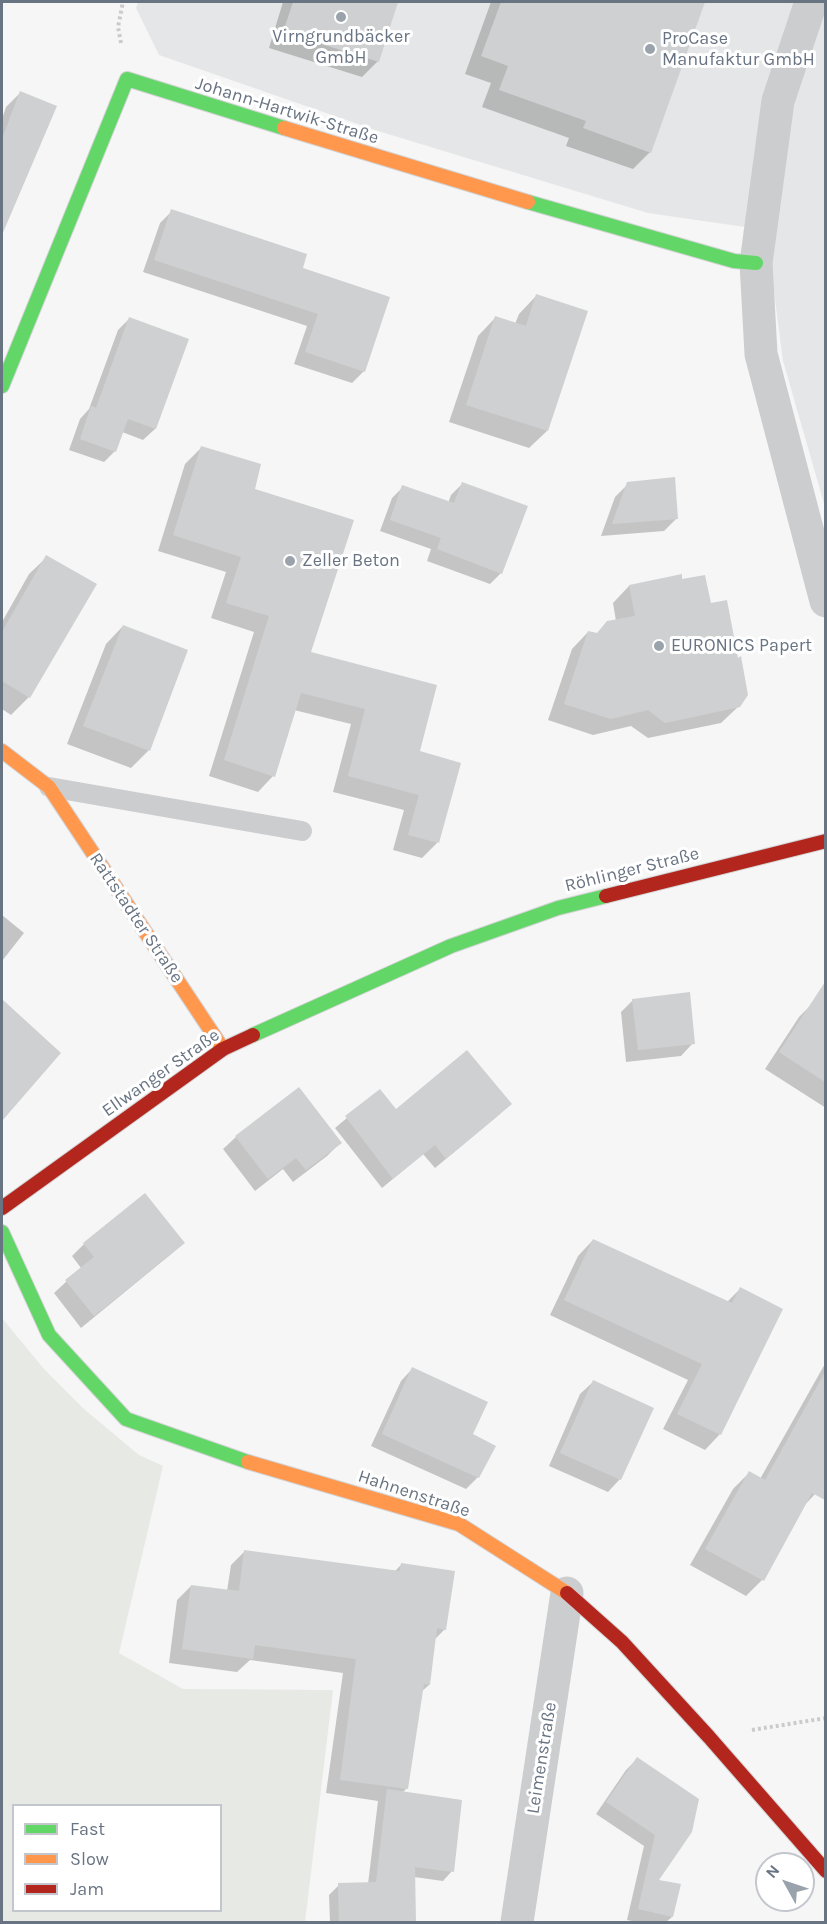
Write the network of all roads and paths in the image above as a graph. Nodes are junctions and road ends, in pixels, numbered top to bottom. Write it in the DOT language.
graph roads {
  1 [pos="811,2"];
  2 [pos="756,263"];
  3 [pos="2,386"];
  4 [pos="825,601"];
  5 [pos="2,752"];
  6 [pos="48,788"];
  7 [pos="302,831"];
  8 [pos="825,841"];
  9 [pos="451,946"];
  10 [pos="223,1049"];
  11 [pos="2,1208"];
  12 [pos="2,1232"];
  13 [pos="567,1593"];
  14 [pos="825,1718"];
  15 [pos="710,1737"];
  16 [pos="825,1871"];
  17 [pos="517,1923"];
  1 -- 2 [label="street"];
  2 -- 3 [label="street, Johann-Hartwik-Straße"];
  2 -- 4 [label="street"];
  5 -- 6 [label="street, Rattstadter Straße"];
  6 -- 7 [label="lane, Rattstadter Straße"];
  6 -- 10 [label="street, Rattstadter Straße"];
  8 -- 9 [label="street, Röhlinger Straße"];
  9 -- 10 [label="street, Ellwanger Straße"];
  10 -- 11 [label="street, Ellwanger Straße"];
  12 -- 13 [label="street, Hahnenstraße"];
  13 -- 15 [label="street, Hahnenstraße"];
  13 -- 17 [label="street, Leimenstraße"];
  14 -- 15 [label="path"];
  15 -- 16 [label="street, Hahnenstraße"];
}
